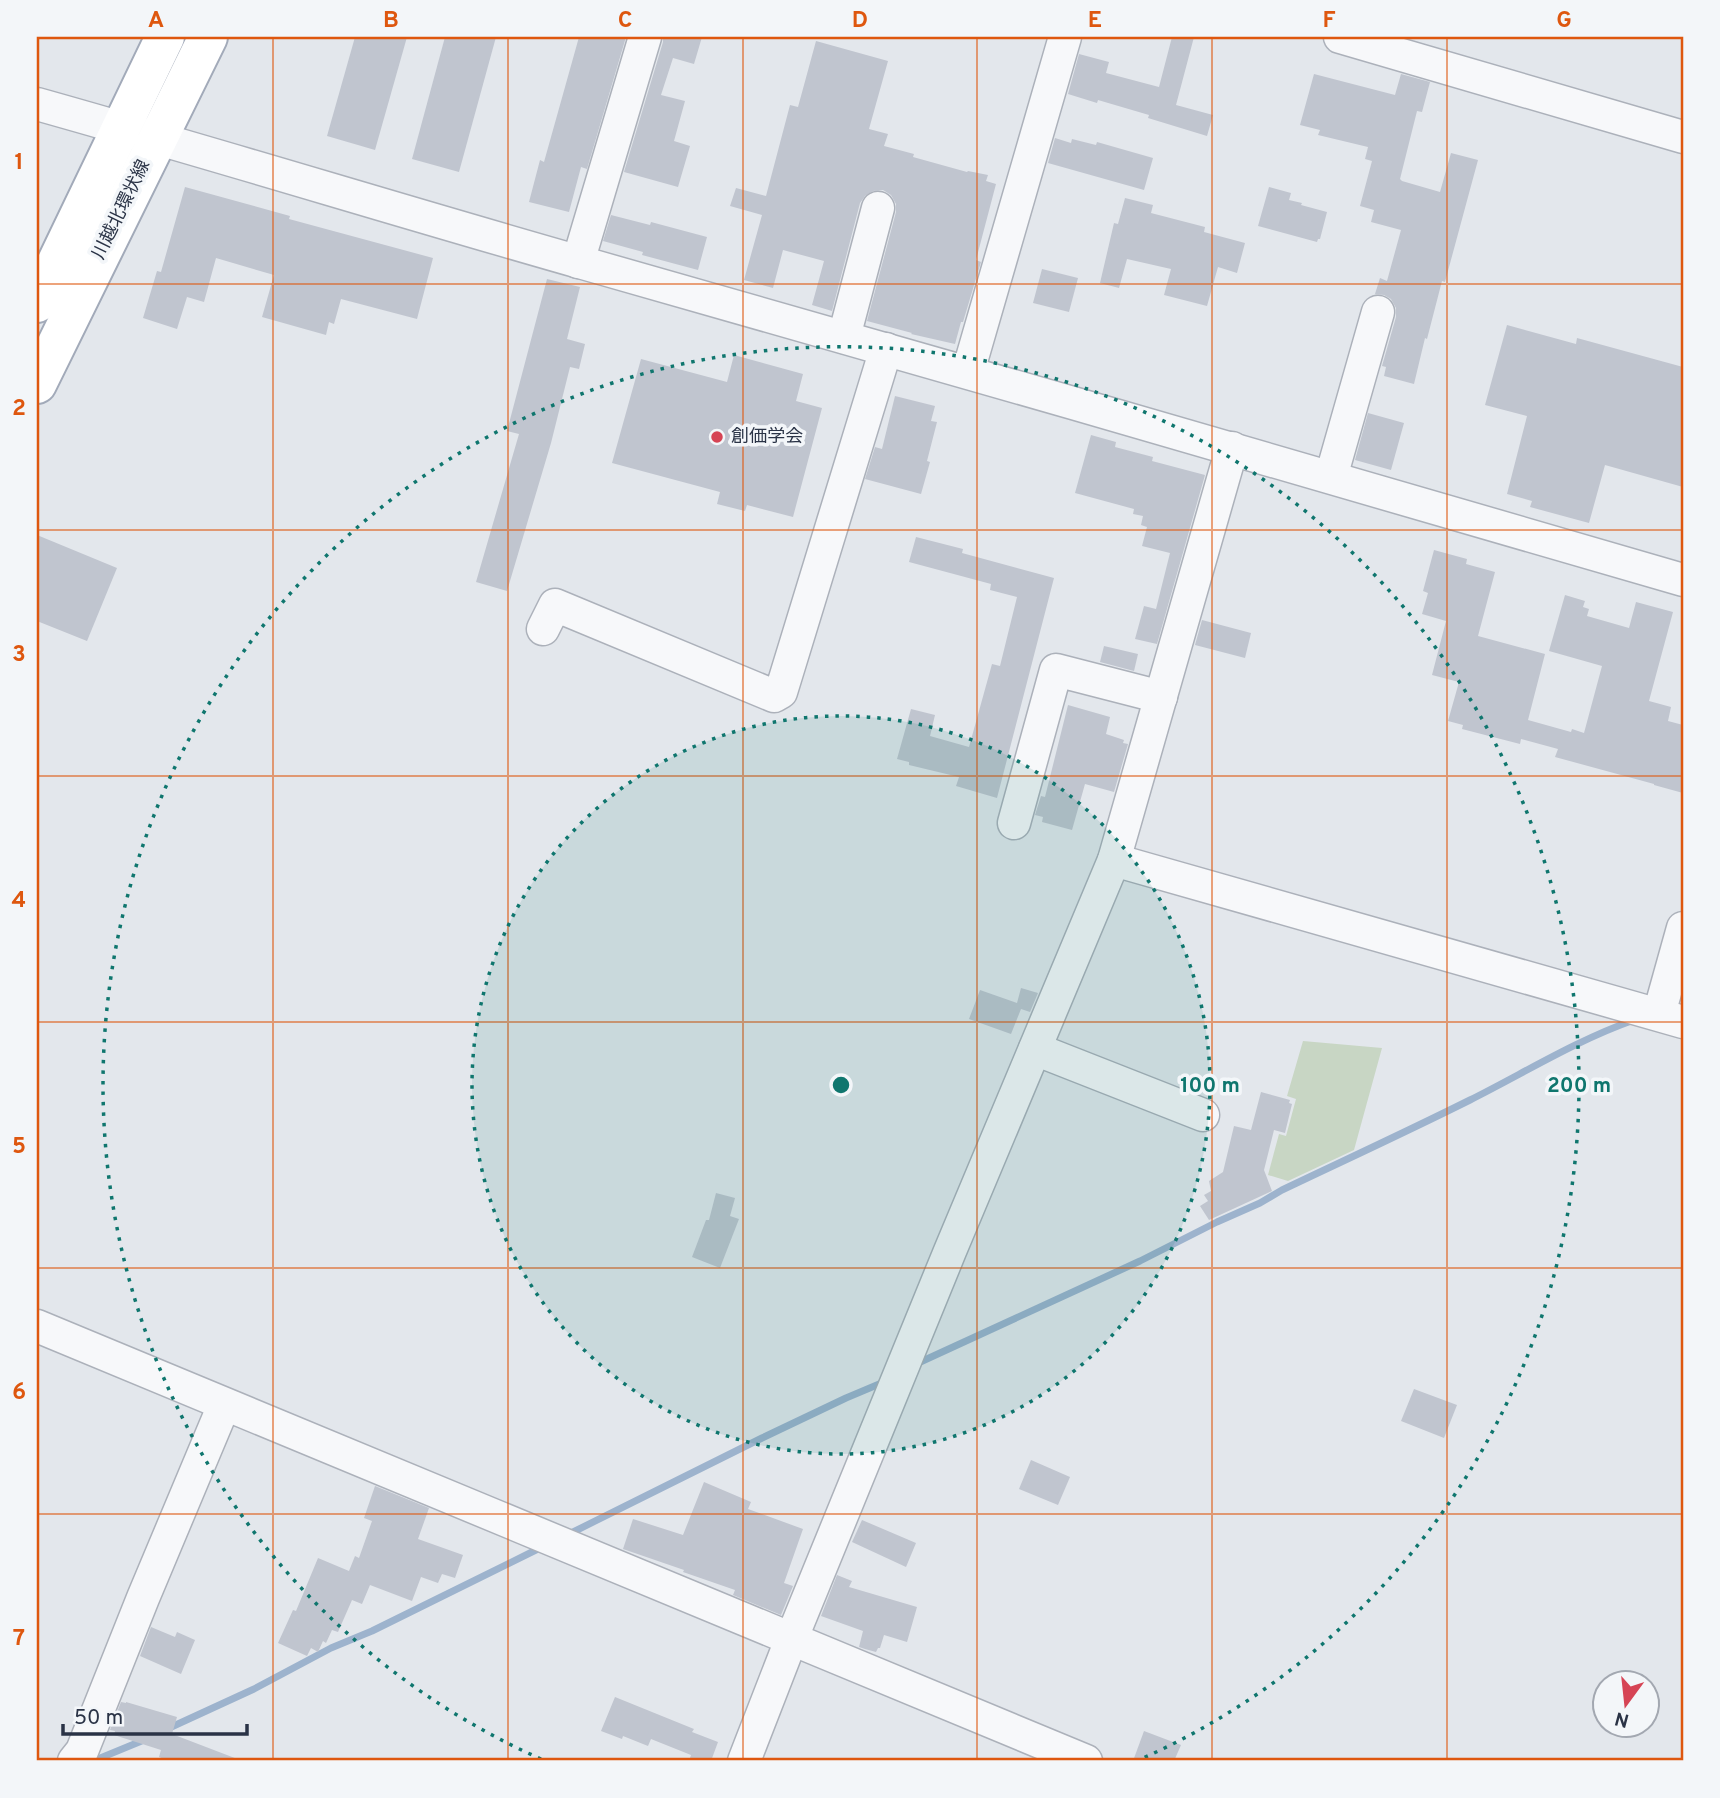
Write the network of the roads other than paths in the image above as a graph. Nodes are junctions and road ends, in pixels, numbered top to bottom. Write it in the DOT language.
graph roads {
  1 [pos="166,37"];
  2 [pos="208,37"];
  3 [pos="645,37"];
  4 [pos="1065,37"];
  5 [pos="1340,37"];
  6 [pos="37,104"];
  7 [pos="121,128"];
  8 [pos="1683,137"];
  9 [pos="158,138"];
  10 [pos="878,208"];
  11 [pos="578,261"];
  12 [pos="37,303"];
  13 [pos="1378,312"];
  14 [pos="844,337"];
  15 [pos="886,349"];
  16 [pos="968,372"];
  17 [pos="37,384"];
  18 [pos="1232,448"];
  19 [pos="1331,477"];
  20 [pos="1683,580"];
  21 [pos="543,629"];
  22 [pos="1161,696"];
  23 [pos="1013,823"];
  24 [pos="1114,860"];
  25 [pos="1683,928"];
  26 [pos="1671,1018"];
  27 [pos="1035,1049"];
  28 [pos="1203,1115"];
  29 [pos="37,1326"];
  30 [pos="224,1405"];
  31 [pos="791,1640"];
  32 [pos="74,1761"];
  33 [pos="744,1761"];
  34 [pos="1086,1761"];
  1 -- 7 [label="main road, 川越北環状線"];
  2 -- 9 [label="main road, 川越北環状線"];
  3 -- 11 [label="street"];
  4 -- 16 [label="street"];
  5 -- 8 [label="street"];
  6 -- 7 [label="street"];
  7 -- 9 [label="street"];
  7 -- 12 [label="main road, 川越北環状線"];
  9 -- 11 [label="street"];
  9 -- 17 [label="main road, 川越北環状線"];
  10 -- 14 [label="street"];
  11 -- 14 [label="street"];
  13 -- 19 [label="street"];
  14 -- 15 [label="street"];
  15 -- 16 [label="street"];
  15 -- 21 [label="street"];
  16 -- 18 [label="street"];
  18 -- 19 [label="street"];
  18 -- 22 [label="street"];
  19 -- 20 [label="street"];
  22 -- 23 [label="street"];
  22 -- 24 [label="street"];
  24 -- 26 [label="street"];
  24 -- 27 [label="street"];
  25 -- 26 [label="street"];
  27 -- 28 [label="street"];
  27 -- 31 [label="street"];
  29 -- 30 [label="street"];
  30 -- 31 [label="street"];
  30 -- 32 [label="street"];
  31 -- 33 [label="street"];
  31 -- 34 [label="street"];
}
